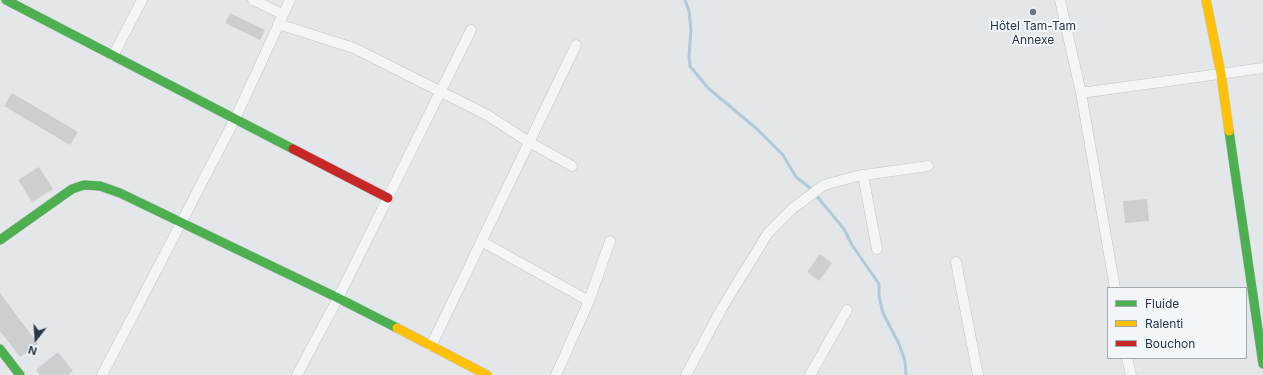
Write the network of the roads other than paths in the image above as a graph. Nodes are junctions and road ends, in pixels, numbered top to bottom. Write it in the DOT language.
graph roads {
  1 [pos="6,0"];
  2 [pos="142,0"];
  3 [pos="253,0"];
  4 [pos="290,0"];
  5 [pos="1060,0"];
  6 [pos="1206,0"];
  7 [pos="282,14"];
  8 [pos="278,24"];
  9 [pos="470,30"];
  10 [pos="576,45"];
  11 [pos="113,56"];
  12 [pos="1263,68"];
  13 [pos="1221,74"];
  14 [pos="440,93"];
  15 [pos="1081,94"];
  16 [pos="235,119"];
  17 [pos="529,142"];
  18 [pos="572,166"];
  19 [pos="928,166"];
  20 [pos="863,175"];
  21 [pos="388,198"];
  22 [pos="180,222"];
  23 [pos="0,240"];
  24 [pos="481,241"];
  25 [pos="610,241"];
  26 [pos="877,249"];
  27 [pos="956,262"];
  28 [pos="1115,287"];
  29 [pos="338,298"];
  30 [pos="589,301"];
  31 [pos="847,310"];
  32 [pos="431,346"];
  33 [pos="0,349"];
  34 [pos="1128,359"];
  35 [pos="1263,364"];
  36 [pos="20,375"];
  37 [pos="102,375"];
  38 [pos="297,375"];
  39 [pos="487,375"];
  40 [pos="556,375"];
  41 [pos="686,375"];
  42 [pos="810,375"];
  43 [pos="978,375"];
  44 [pos="1130,375"];
  1 -- 11 [label="main road"];
  2 -- 11 [label="street"];
  3 -- 7 [label="street"];
  4 -- 7 [label="street"];
  5 -- 15 [label="street"];
  6 -- 13 [label="main road"];
  7 -- 8 [label="street"];
  8 -- 14 [label="street"];
  8 -- 16 [label="street"];
  9 -- 14 [label="street"];
  10 -- 17 [label="street"];
  11 -- 16 [label="main road"];
  12 -- 13 [label="street"];
  13 -- 15 [label="street"];
  13 -- 35 [label="main road"];
  14 -- 17 [label="street"];
  14 -- 21 [label="street"];
  15 -- 28 [label="street"];
  16 -- 21 [label="main road"];
  16 -- 22 [label="street"];
  17 -- 18 [label="street"];
  17 -- 24 [label="street"];
  19 -- 20 [label="street"];
  20 -- 26 [label="street"];
  20 -- 41 [label="street"];
  21 -- 29 [label="street"];
  22 -- 23 [label="main road"];
  22 -- 29 [label="main road"];
  22 -- 37 [label="street"];
  24 -- 30 [label="street"];
  24 -- 32 [label="street"];
  25 -- 30 [label="street"];
  27 -- 43 [label="street"];
  29 -- 32 [label="main road"];
  29 -- 38 [label="street"];
  30 -- 40 [label="street"];
  31 -- 42 [label="street"];
  32 -- 39 [label="main road"];
  33 -- 36 [label="main road"];
  34 -- 44 [label="street"];
}
